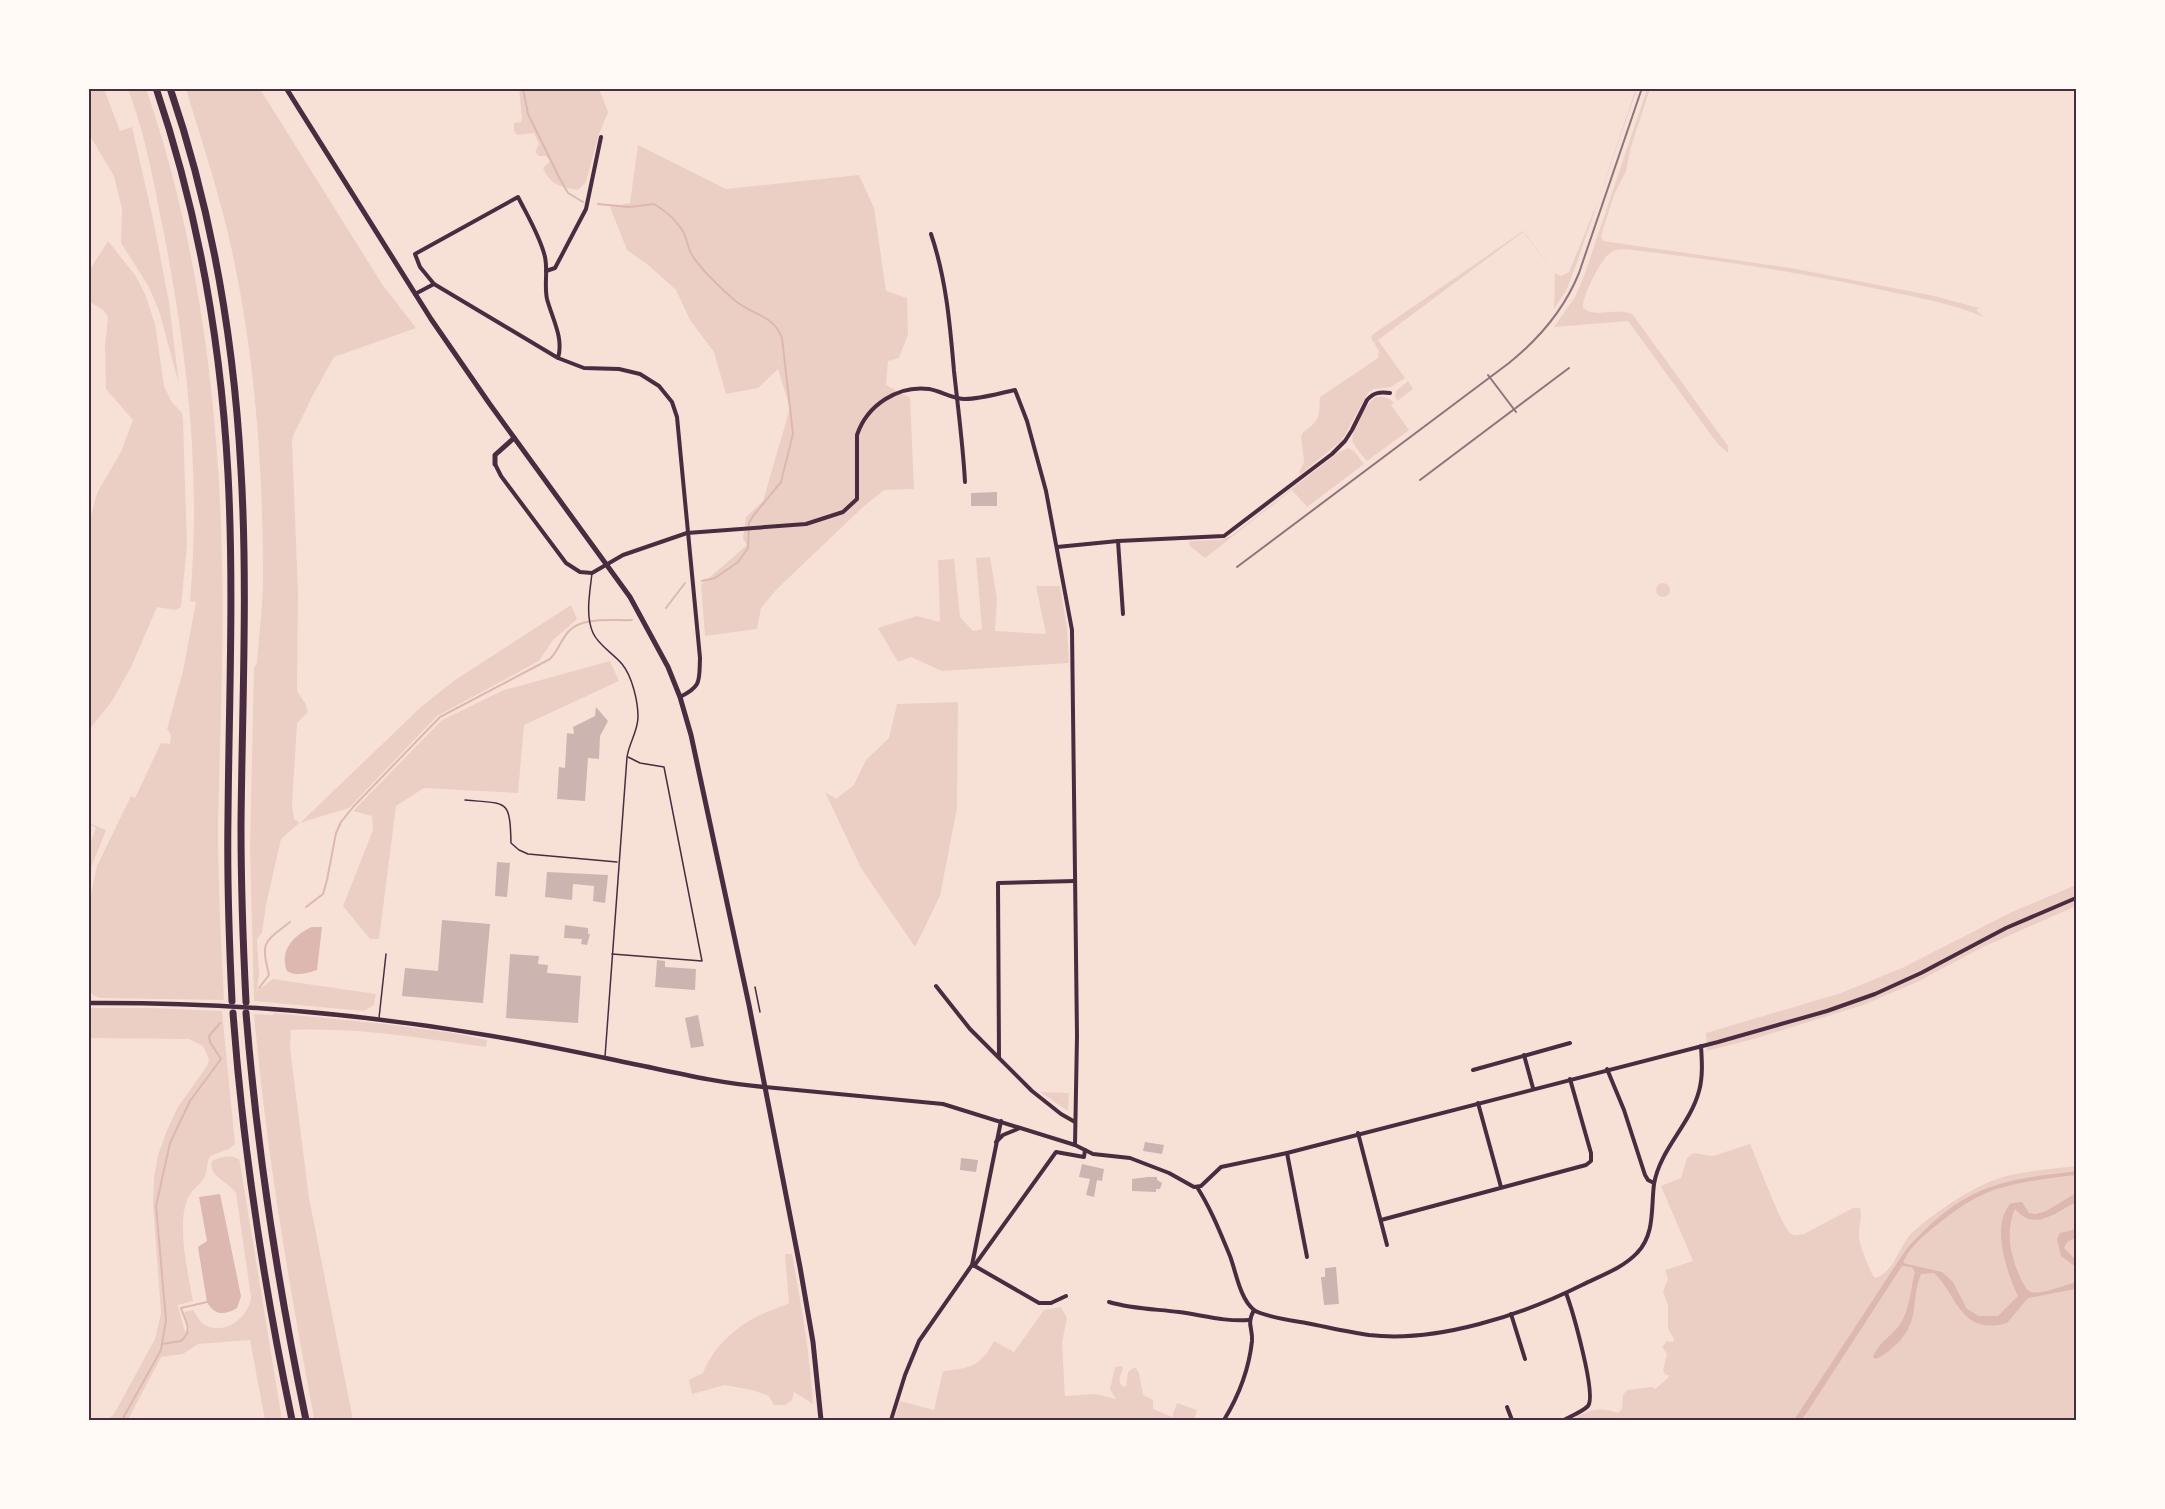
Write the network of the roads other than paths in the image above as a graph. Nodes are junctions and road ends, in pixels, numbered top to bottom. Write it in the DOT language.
graph roads {
  1 [pos="156,88"];
  2 [pos="170,88"];
  3 [pos="286,88"];
  4 [pos="601,137"];
  5 [pos="931,234"];
  6 [pos="546,271"];
  7 [pos="434,284"];
  8 [pos="415,294"];
  9 [pos="558,358"];
  10 [pos="1390,393"];
  11 [pos="957,398"];
  12 [pos="514,438"];
  13 [pos="495,464"];
  14 [pos="965,482"];
  15 [pos="687,533"];
  16 [pos="1118,541"];
  17 [pos="1057,547"];
  18 [pos="592,573"];
  19 [pos="1123,614"];
  20 [pos="680,697"];
  21 [pos="627,757"];
  22 [pos="465,800"];
  23 [pos="618,862"];
  24 [pos="1075,881"];
  25 [pos="2076,898"];
  26 [pos="386,954"];
  27 [pos="612,954"];
  28 [pos="936,986"];
  29 [pos="232,1001"];
  30 [pos="88,1002"];
  31 [pos="246,1002"];
  32 [pos="232,1013"];
  33 [pos="246,1013"];
  34 [pos="379,1019"];
  35 [pos="1570,1043"];
  36 [pos="1701,1046"];
  37 [pos="1524,1055"];
  38 [pos="604,1058"];
  39 [pos="999,1058"];
  40 [pos="1607,1069"];
  41 [pos="1473,1070"];
  42 [pos="1570,1079"];
  43 [pos="765,1087"];
  44 [pos="1533,1088"];
  45 [pos="1478,1102"];
  46 [pos="1001,1121"];
  47 [pos="1075,1122"];
  48 [pos="1022,1128"];
  49 [pos="1358,1133"];
  50 [pos="996,1143"];
  51 [pos="1075,1145"];
  52 [pos="1085,1150"];
  53 [pos="1287,1153"];
  54 [pos="1654,1183"];
  55 [pos="1197,1187"];
  56 [pos="1501,1187"];
  57 [pos="1381,1220"];
  58 [pos="1387,1245"];
  59 [pos="1307,1257"];
  60 [pos="973,1266"];
  61 [pos="1566,1293"];
  62 [pos="1066,1296"];
  63 [pos="1109,1302"];
  64 [pos="1254,1310"];
  65 [pos="1511,1314"];
  66 [pos="1249,1320"];
  67 [pos="1525,1359"];
  68 [pos="1507,1407"];
  69 [pos="292,1420"];
  70 [pos="306,1420"];
  71 [pos="821,1420"];
  72 [pos="891,1420"];
  73 [pos="1224,1420"];
  74 [pos="1512,1420"];
  75 [pos="1564,1420"];
  1 -- 29 [label="highway"];
  2 -- 31 [label="highway"];
  3 -- 8 [label="main road"];
  4 -- 6 [label="street"];
  5 -- 11 [label="street"];
  6 -- 7 [label="street"];
  6 -- 9 [label="street"];
  7 -- 8 [label="street"];
  7 -- 9 [label="street"];
  8 -- 12 [label="main road"];
  9 -- 15 [label="street"];
  10 -- 16 [label="street"];
  11 -- 14 [label="street"];
  11 -- 15 [label="street"];
  11 -- 17 [label="street"];
  12 -- 13 [label="main road"];
  12 -- 20 [label="main road"];
  13 -- 18 [label="street"];
  15 -- 18 [label="street"];
  15 -- 20 [label="street"];
  16 -- 17 [label="street"];
  16 -- 19 [label="street"];
  17 -- 24 [label="street"];
  18 -- 21 [label="lane"];
  20 -- 43 [label="main road"];
  21 -- 23 [label="lane"];
  21 -- 27 [label="lane"];
  22 -- 23 [label="lane"];
  23 -- 27 [label="lane"];
  24 -- 39 [label="street"];
  24 -- 47 [label="street"];
  25 -- 36 [label="street"];
  26 -- 34 [label="lane"];
  27 -- 38 [label="lane"];
  28 -- 39 [label="street"];
  30 -- 34 [label="street"];
  32 -- 69 [label="highway"];
  33 -- 70 [label="highway"];
  34 -- 38 [label="street"];
  35 -- 37 [label="street"];
  36 -- 40 [label="street"];
  36 -- 54 [label="street"];
  37 -- 41 [label="street"];
  37 -- 44 [label="street"];
  38 -- 43 [label="street"];
  39 -- 47 [label="street"];
  40 -- 42 [label="street"];
  40 -- 54 [label="street"];
  42 -- 44 [label="street"];
  42 -- 56 [label="street"];
  43 -- 46 [label="street"];
  43 -- 71 [label="main road"];
  44 -- 45 [label="street"];
  45 -- 49 [label="street"];
  45 -- 56 [label="street"];
  46 -- 48 [label="street"];
  46 -- 50 [label="street"];
  47 -- 51 [label="street"];
  48 -- 50 [label="street"];
  48 -- 51 [label="street"];
  49 -- 53 [label="street"];
  49 -- 57 [label="street"];
  50 -- 60 [label="street"];
  51 -- 52 [label="street"];
  52 -- 55 [label="street"];
  52 -- 60 [label="street"];
  53 -- 55 [label="street"];
  53 -- 59 [label="street"];
  54 -- 61 [label="street"];
  55 -- 64 [label="street"];
  56 -- 57 [label="street"];
  57 -- 58 [label="street"];
  60 -- 62 [label="street"];
  60 -- 72 [label="street"];
  61 -- 65 [label="street"];
  61 -- 75 [label="street"];
  63 -- 66 [label="street"];
  64 -- 65 [label="street"];
  64 -- 66 [label="street"];
  65 -- 67 [label="street"];
  66 -- 73 [label="street"];
  68 -- 74 [label="street"];
}
